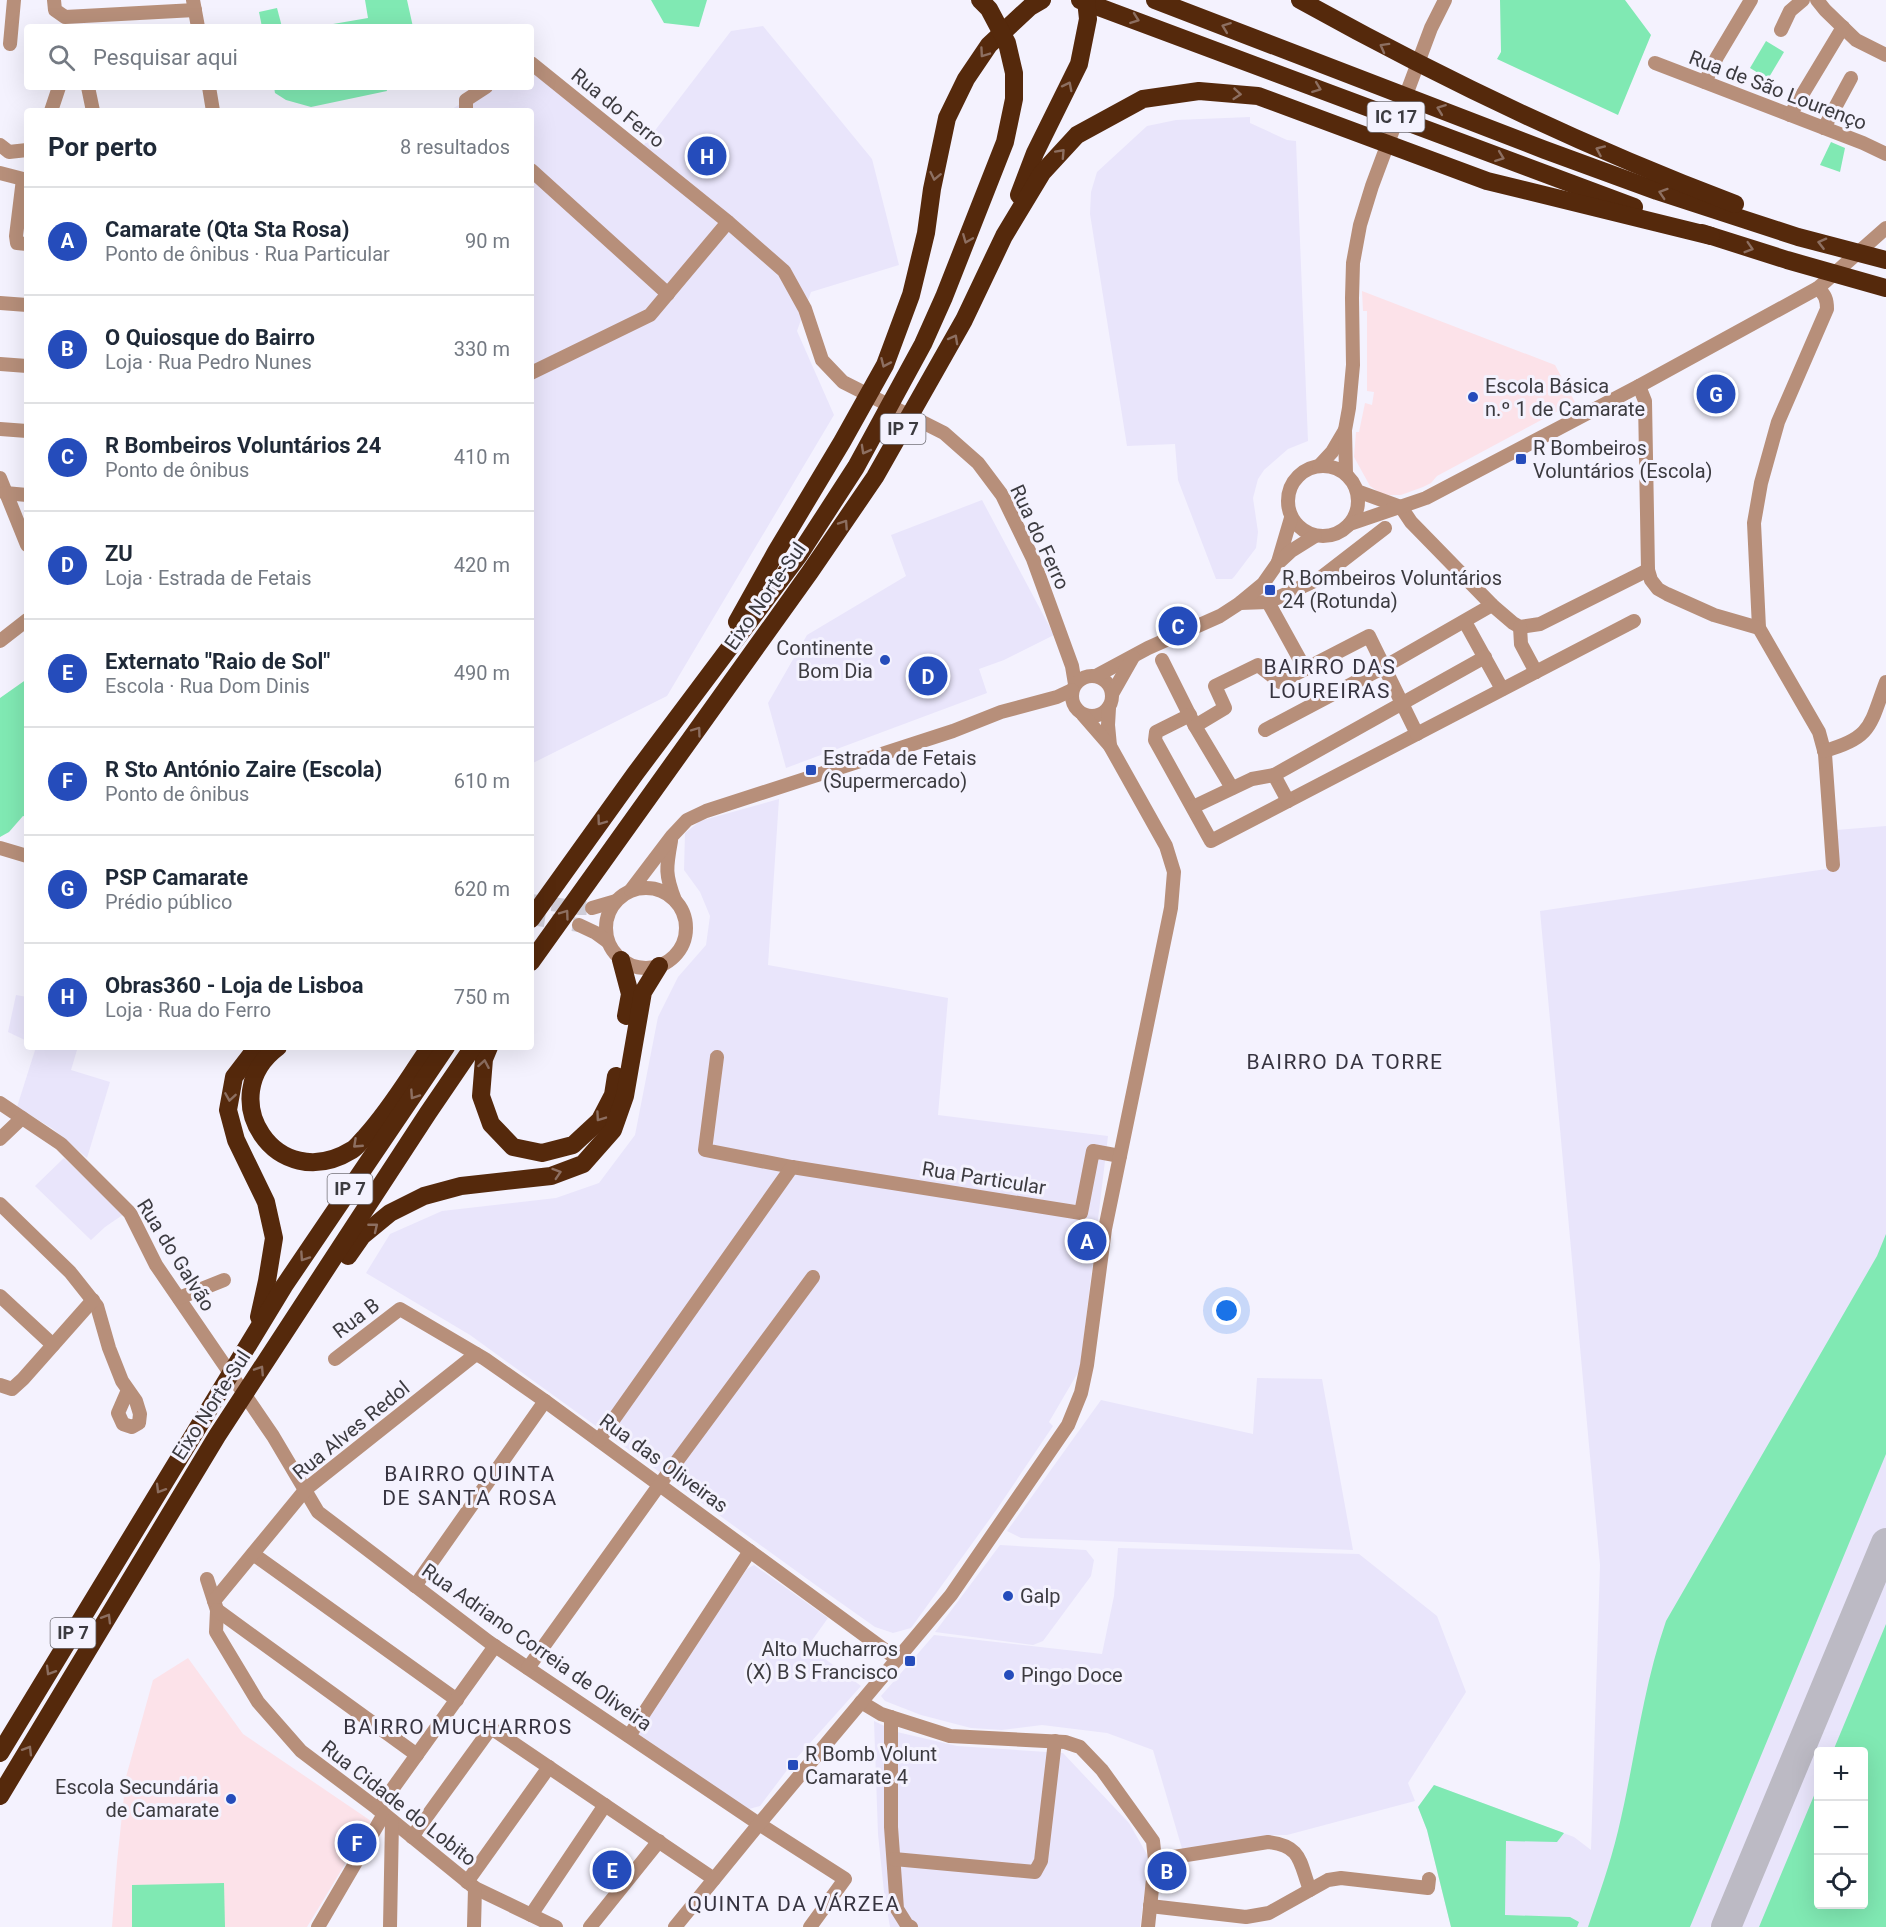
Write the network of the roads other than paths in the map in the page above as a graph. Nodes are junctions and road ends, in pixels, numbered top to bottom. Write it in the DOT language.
graph roads {
  1 [pos="14,0"];
  2 [pos="54,0"];
  3 [pos="980,0"];
  4 [pos="1042,0"];
  5 [pos="1080,0"];
  6 [pos="1086,0"];
  7 [pos="1155,0"];
  8 [pos="1300,0"];
  9 [pos="1445,0"];
  10 [pos="1751,0"];
  11 [pos="1803,0"];
  12 [pos="1817,0"];
  13 [pos="194,5"];
  14 [pos="197,24"];
  15 [pos="1843,27"];
  16 [pos="1780,30"];
  17 [pos="10,44"];
  18 [pos="1886,55"];
  19 [pos="1655,63"];
  20 [pos="534,65"];
  21 [pos="1851,78"];
  22 [pos="1705,82"];
  23 [pos="58,90"];
  24 [pos="89,90"];
  25 [pos="210,90"];
  26 [pos="481,90"];
  27 [pos="52,108"];
  28 [pos="92,108"];
  29 [pos="212,108"];
  30 [pos="466,108"];
  31 [pos="1790,115"];
  32 [pos="1824,128"];
  33 [pos="0,145"];
  34 [pos="24,150"];
  35 [pos="1886,154"];
  36 [pos="0,173"];
  37 [pos="534,173"];
  38 [pos="24,180"];
  39 [pos="24,186"];
  40 [pos="728,222"];
  41 [pos="1886,228"];
  42 [pos="1792,235"];
  43 [pos="1004,236"];
  44 [pos="1711,236"];
  45 [pos="24,244"];
  46 [pos="1886,260"];
  47 [pos="1818,288"];
  48 [pos="1886,288"];
  49 [pos="668,294"];
  50 [pos="0,303"];
  51 [pos="24,305"];
  52 [pos="0,364"];
  53 [pos="24,366"];
  54 [pos="534,372"];
  55 [pos="1639,386"];
  56 [pos="0,429"];
  57 [pos="1345,430"];
  58 [pos="24,431"];
  59 [pos="1319,466"];
  60 [pos="1346,474"];
  61 [pos="0,478"];
  62 [pos="1357,491"];
  63 [pos="5,493"];
  64 [pos="24,495"];
  65 [pos="1401,507"];
  66 [pos="1291,518"];
  67 [pos="1350,524"];
  68 [pos="1385,528"];
  69 [pos="1315,536"];
  70 [pos="24,538"];
  71 [pos="1277,564"];
  72 [pos="1648,570"];
  73 [pos="1268,602"];
  74 [pos="1240,603"];
  75 [pos="1492,605"];
  76 [pos="1634,621"];
  77 [pos="24,622"];
  78 [pos="1465,622"];
  79 [pos="1520,627"];
  80 [pos="1759,628"];
  81 [pos="0,641"];
  82 [pos="1133,657"];
  83 [pos="1485,657"];
  84 [pos="1162,660"];
  85 [pos="1384,667"];
  86 [pos="1305,669"];
  87 [pos="1536,672"];
  88 [pos="704,681"];
  89 [pos="1082,682"];
  90 [pos="1886,682"];
  91 [pos="1502,689"];
  92 [pos="1111,701"];
  93 [pos="1402,703"];
  94 [pos="1030,704"];
  95 [pos="1080,713"];
  96 [pos="1193,721"];
  97 [pos="1265,730"];
  98 [pos="1417,734"];
  99 [pos="1110,746"];
  100 [pos="1824,751"];
  101 [pos="1274,775"];
  102 [pos="1232,788"];
  103 [pos="1288,801"];
  104 [pos="1193,807"];
  105 [pos="672,836"];
  106 [pos="0,848"];
  107 [pos="24,855"];
  108 [pos="1833,865"];
  109 [pos="631,890"];
  110 [pos="675,900"];
  111 [pos="616,901"];
  112 [pos="592,908"];
  113 [pos="534,915"];
  114 [pos="579,925"];
  115 [pos="608,941"];
  116 [pos="534,958"];
  117 [pos="621,960"];
  118 [pos="659,966"];
  119 [pos="255,1050"];
  120 [pos="274,1050"];
  121 [pos="428,1050"];
  122 [pos="444,1050"];
  123 [pos="471,1050"];
  124 [pos="488,1050"];
  125 [pos="717,1057"];
  126 [pos="0,1103"];
  127 [pos="22,1118"];
  128 [pos="0,1139"];
  129 [pos="1120,1156"];
  130 [pos="792,1167"];
  131 [pos="0,1204"];
  132 [pos="813,1277"];
  133 [pos="224,1280"];
  134 [pos="0,1296"];
  135 [pos="178,1298"];
  136 [pos="93,1300"];
  137 [pos="306,1300"];
  138 [pos="400,1309"];
  139 [pos="256,1332"];
  140 [pos="53,1346"];
  141 [pos="476,1354"];
  142 [pos="335,1359"];
  143 [pos="0,1385"];
  144 [pos="128,1390"];
  145 [pos="545,1401"];
  146 [pos="599,1440"];
  147 [pos="660,1484"];
  148 [pos="306,1489"];
  149 [pos="750,1551"];
  150 [pos="253,1554"];
  151 [pos="207,1579"];
  152 [pos="415,1586"];
  153 [pos="215,1606"];
  154 [pos="495,1646"];
  155 [pos="897,1659"];
  156 [pos="528,1668"];
  157 [pos="457,1700"];
  158 [pos="861,1702"];
  159 [pos="891,1717"];
  160 [pos="629,1736"];
  161 [pos="1054,1741"];
  162 [pos="0,1753"];
  163 [pos="417,1755"];
  164 [pos="549,1767"];
  165 [pos="0,1796"];
  166 [pos="605,1805"];
  167 [pos="384,1814"];
  168 [pos="759,1824"];
  169 [pos="412,1837"];
  170 [pos="659,1841"];
  171 [pos="894,1859"];
  172 [pos="1155,1860"];
  173 [pos="714,1879"];
  174 [pos="1429,1879"];
  175 [pos="471,1885"];
  176 [pos="1310,1890"];
  177 [pos="1150,1906"];
  178 [pos="531,1915"];
  179 [pos="318,1927"];
  180 [pos="390,1927"];
  181 [pos="474,1927"];
  182 [pos="556,1927"];
  183 [pos="590,1927"];
  184 [pos="675,1927"];
  185 [pos="810,1927"];
  186 [pos="911,1927"];
  187 [pos="1148,1927"];
  1 -- 17 [label="street"];
  2 -- 13 [label="street"];
  3 -- 88 [label="highway, one-way"];
  4 -- 88 [label="highway, one-way"];
  5 -- 44 [label="highway, IC 17, one-way"];
  43 -- 6 [label="highway, one-way"];
  42 -- 7 [label="highway, IC 17, one-way"];
  42 -- 8 [label="highway, one-way"];
  9 -- 57 [label="street"];
  10 -- 22 [label="street"];
  11 -- 16 [label="street"];
  12 -- 15 [label="street"];
  13 -- 14 [label="street"];
  15 -- 18 [label="street"];
  15 -- 31 [label="street"];
  19 -- 22 [label="street, Rua de São Lourenço"];
  20 -- 40 [label="street, Rua do Ferro"];
  21 -- 32 [label="street"];
  22 -- 31 [label="street, Rua de São Lourenço"];
  23 -- 27 [label="street"];
  24 -- 28 [label="street"];
  25 -- 29 [label="street"];
  26 -- 30 [label="street"];
  31 -- 32 [label="street, Rua de São Lourenço"];
  32 -- 35 [label="street, Rua de São Lourenço"];
  33 -- 34 [label="street"];
  36 -- 38 [label="street"];
  37 -- 49 [label="street"];
  39 -- 45 [label="street"];
  40 -- 49 [label="street"];
  40 -- 89 [label="street, Rua do Ferro"];
  41 -- 47 [label="street"];
  46 -- 42 [label="highway, IC 17, one-way"];
  43 -- 44 [label="highway, one-way"];
  116 -- 43 [label="highway, Eixo Norte-Sul / IP 7, one-way"];
  44 -- 48 [label="highway, IC 17, one-way"];
  47 -- 55 [label="street"];
  47 -- 80 [label="street"];
  49 -- 54 [label="street"];
  50 -- 51 [label="street"];
  52 -- 53 [label="street"];
  55 -- 65 [label="street"];
  55 -- 72 [label="street"];
  56 -- 58 [label="street"];
  57 -- 59 [label="street"];
  57 -- 60 [label="street"];
  59 -- 60 [label="street"];
  59 -- 66 [label="street"];
  60 -- 62 [label="street"];
  61 -- 63 [label="street"];
  62 -- 65 [label="street"];
  62 -- 67 [label="street"];
  63 -- 64 [label="street"];
  63 -- 70 [label="street"];
  65 -- 67 [label="street"];
  65 -- 75 [label="street"];
  66 -- 69 [label="street"];
  66 -- 71 [label="street"];
  67 -- 69 [label="street"];
  68 -- 73 [label="street"];
  69 -- 71 [label="street"];
  71 -- 74 [label="street"];
  72 -- 79 [label="street"];
  72 -- 80 [label="street"];
  73 -- 74 [label="street"];
  73 -- 86 [label="street"];
  74 -- 82 [label="street"];
  75 -- 78 [label="street"];
  75 -- 79 [label="street"];
  76 -- 87 [label="street"];
  77 -- 81 [label="street"];
  78 -- 83 [label="street"];
  78 -- 85 [label="street"];
  79 -- 87 [label="street"];
  80 -- 100 [label="street"];
  82 -- 89 [label="street"];
  82 -- 92 [label="street"];
  83 -- 91 [label="street"];
  83 -- 93 [label="street"];
  84 -- 96 [label="street"];
  85 -- 86 [label="street"];
  85 -- 93 [label="street"];
  85 -- 97 [label="street"];
  86 -- 96 [label="street"];
  87 -- 91 [label="street"];
  88 -- 113 [label="highway, one-way"];
  89 -- 92 [label="street"];
  89 -- 94 [label="street"];
  89 -- 95 [label="street"];
  90 -- 100 [label="street"];
  91 -- 98 [label="street"];
  92 -- 95 [label="street"];
  92 -- 99 [label="street"];
  93 -- 98 [label="street"];
  93 -- 101 [label="street"];
  94 -- 95 [label="street"];
  94 -- 105 [label="street"];
  95 -- 99 [label="street"];
  96 -- 102 [label="street"];
  96 -- 104 [label="street"];
  98 -- 103 [label="street"];
  99 -- 129 [label="street"];
  100 -- 108 [label="street"];
  101 -- 102 [label="street"];
  101 -- 103 [label="street"];
  102 -- 104 [label="street"];
  103 -- 104 [label="street"];
  105 -- 109 [label="street"];
  105 -- 110 [label="street"];
  106 -- 107 [label="street"];
  109 -- 110 [label="street"];
  109 -- 111 [label="street"];
  110 -- 118 [label="street"];
  111 -- 112 [label="street"];
  111 -- 115 [label="street"];
  114 -- 115 [label="street"];
  115 -- 117 [label="street"];
  117 -- 118 [label="street"];
  117 -- 124 [label="highway, one-way"];
  137 -- 118 [label="highway, one-way"];
  119 -- 139 [label="highway, one-way"];
  121 -- 120 [label="highway, one-way"];
  122 -- 139 [label="highway, Eixo Norte-Sul / IP 7, one-way"];
  123 -- 137 [label="highway, Eixo Norte-Sul / IP 7"];
  125 -- 130 [label="street, Rua Particular"];
  126 -- 127 [label="street, Rua do Galvão"];
  127 -- 128 [label="street"];
  127 -- 135 [label="street, Rua do Galvão"];
  129 -- 130 [label="street, Rua Particular"];
  129 -- 155 [label="street"];
  130 -- 146 [label="street"];
  131 -- 136 [label="street"];
  132 -- 147 [label="street"];
  133 -- 135 [label="street"];
  134 -- 140 [label="street"];
  135 -- 148 [label="street, Rua do Galvão"];
  136 -- 140 [label="street"];
  136 -- 144 [label="street"];
  165 -- 137 [label="highway, Eixo Norte-Sul / IP 7, one-way"];
  138 -- 141 [label="street, Rua das Oliveiras"];
  138 -- 142 [label="street, Rua B"];
  139 -- 162 [label="highway, Eixo Norte-Sul / IP 7, one-way"];
  140 -- 143 [label="street"];
  141 -- 145 [label="street, Rua das Oliveiras"];
  141 -- 148 [label="street, Rua Alves Redol"];
  145 -- 146 [label="street, Rua das Oliveiras"];
  145 -- 152 [label="street"];
  146 -- 147 [label="street, Rua das Oliveiras"];
  147 -- 149 [label="street, Rua das Oliveiras"];
  147 -- 156 [label="street"];
  148 -- 150 [label="street, Rua Alves Redol"];
  148 -- 152 [label="street, Rua Adriano Correia de Oliveira"];
  149 -- 155 [label="street, Rua das Oliveiras"];
  149 -- 160 [label="street"];
  150 -- 153 [label="street, Rua Alves Redol"];
  150 -- 157 [label="street"];
  151 -- 153 [label="street, Rua Cidade do Lobito"];
  152 -- 154 [label="street, Rua Adriano Correia de Oliveira"];
  153 -- 163 [label="street"];
  153 -- 167 [label="street, Rua Cidade do Lobito"];
  154 -- 156 [label="street, Rua Adriano Correia de Oliveira"];
  154 -- 157 [label="street"];
  155 -- 158 [label="street"];
  156 -- 160 [label="street, Rua Adriano Correia de Oliveira"];
  157 -- 163 [label="street"];
  158 -- 159 [label="street"];
  158 -- 168 [label="street"];
  159 -- 161 [label="street"];
  159 -- 171 [label="street"];
  160 -- 168 [label="street, Rua Adriano Correia de Oliveira"];
  161 -- 171 [label="street"];
  161 -- 172 [label="street"];
  163 -- 167 [label="street"];
  164 -- 166 [label="street"];
  164 -- 169 [label="street"];
  164 -- 175 [label="street"];
  166 -- 170 [label="street"];
  166 -- 178 [label="street"];
  167 -- 169 [label="street, Rua Cidade do Lobito"];
  167 -- 179 [label="street"];
  167 -- 180 [label="street"];
  168 -- 173 [label="street"];
  168 -- 185 [label="street, Rua Adriano Correia de Oliveira"];
  169 -- 175 [label="street, Rua Cidade do Lobito"];
  170 -- 173 [label="street"];
  170 -- 183 [label="street"];
  171 -- 186 [label="street"];
  172 -- 176 [label="street"];
  172 -- 177 [label="street"];
  173 -- 184 [label="street"];
  174 -- 176 [label="street"];
  175 -- 178 [label="street, Rua Cidade do Lobito"];
  175 -- 181 [label="street"];
  176 -- 177 [label="street"];
  177 -- 187 [label="street"];
  178 -- 182 [label="street, Rua Cidade do Lobito"];
}
